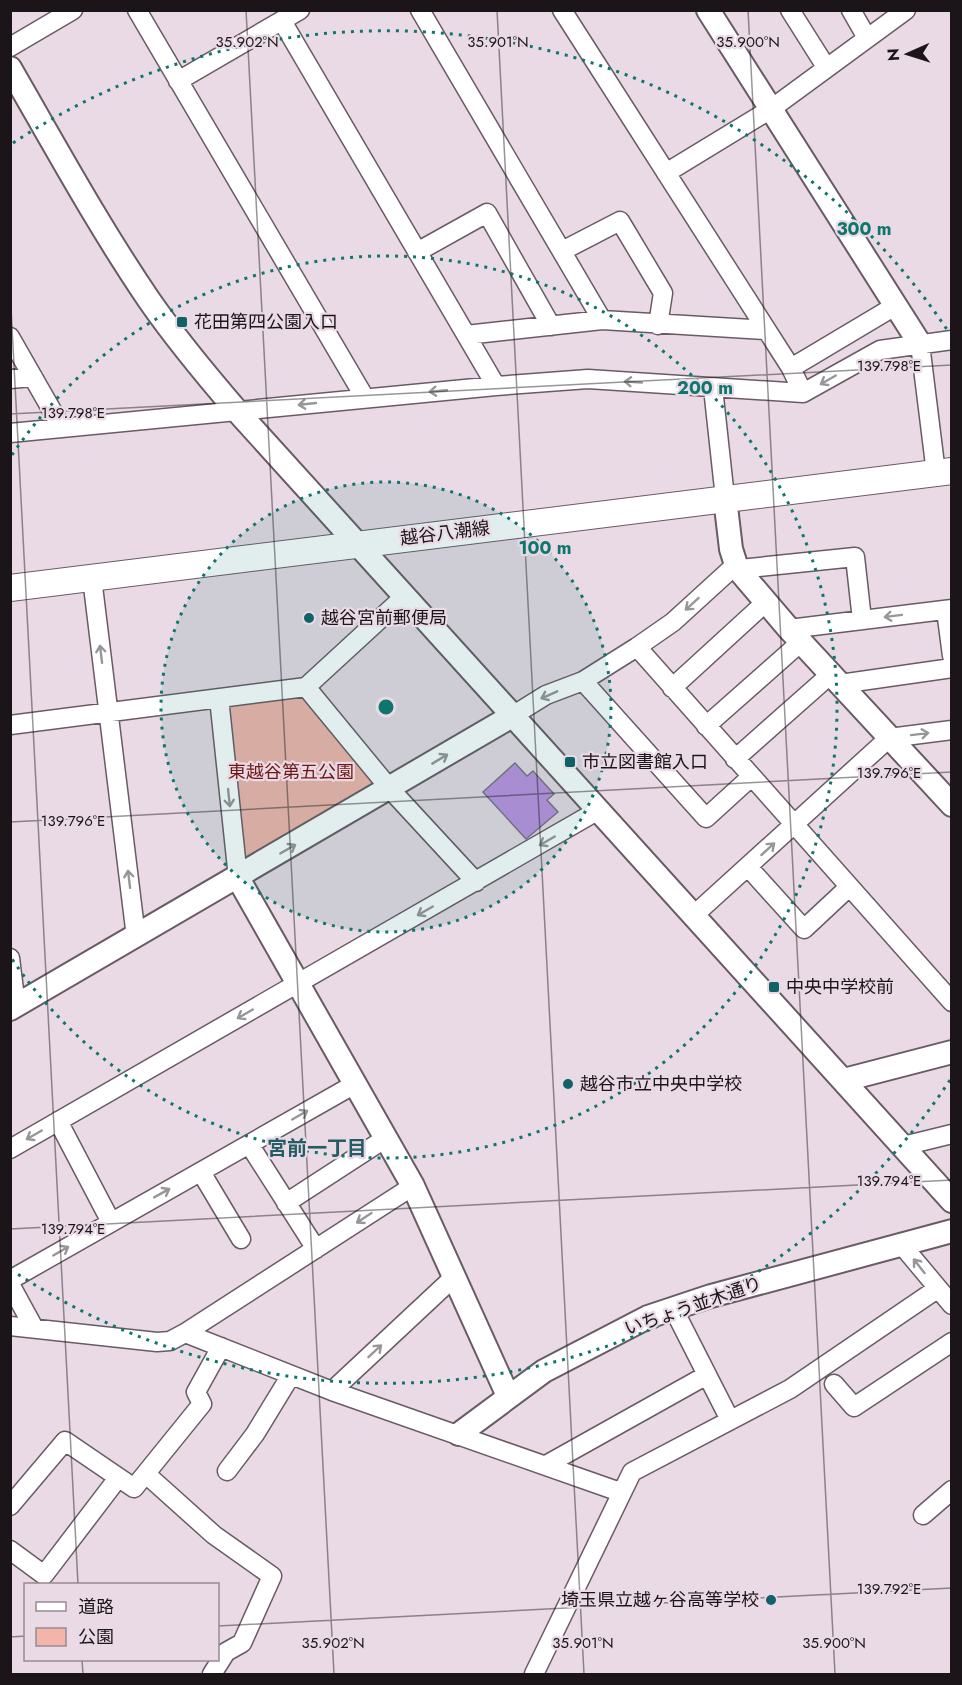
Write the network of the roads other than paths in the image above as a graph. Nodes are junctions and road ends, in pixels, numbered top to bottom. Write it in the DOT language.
graph roads {
  1 [pos="73,10"];
  2 [pos="137,10"];
  3 [pos="300,10"];
  4 [pos="420,10"];
  5 [pos="562,10"];
  6 [pos="708,10"];
  7 [pos="790,10"];
  8 [pos="850,10"];
  9 [pos="906,10"];
  10 [pos="282,21"];
  11 [pos="867,38"];
  12 [pos="10,47"];
  13 [pos="826,67"];
  14 [pos="10,68"];
  15 [pos="178,81"];
  16 [pos="771,109"];
  17 [pos="666,173"];
  18 [pos="562,251"];
  19 [pos="417,252"];
  20 [pos="895,306"];
  21 [pos="602,320"];
  22 [pos="658,325"];
  23 [pos="551,326"];
  24 [pos="766,330"];
  25 [pos="466,335"];
  26 [pos="10,337"];
  27 [pos="951,340"];
  28 [pos="920,344"];
  29 [pos="791,368"];
  30 [pos="33,377"];
  31 [pos="10,379"];
  32 [pos="496,386"];
  33 [pos="713,388"];
  34 [pos="803,393"];
  35 [pos="365,398"];
  36 [pos="237,411"];
  37 [pos="62,428"];
  38 [pos="10,433"];
  39 [pos="944,472"];
  40 [pos="725,498"];
  41 [pos="359,544"];
  42 [pos="737,568"];
  43 [pos="92,578"];
  44 [pos="10,588"];
  45 [pos="405,596"];
  46 [pos="766,602"];
  47 [pos="949,610"];
  48 [pos="862,620"];
  49 [pos="795,636"];
  50 [pos="637,647"];
  51 [pos="951,656"];
  52 [pos="951,668"];
  53 [pos="836,679"];
  54 [pos="584,681"];
  55 [pos="306,687"];
  56 [pos="672,688"];
  57 [pos="219,698"];
  58 [pos="108,712"];
  59 [pos="512,716"];
  60 [pos="10,724"];
  61 [pos="706,726"];
  62 [pos="951,730"];
  63 [pos="889,738"];
  64 [pos="735,759"];
  65 [pos="751,777"];
  66 [pos="390,789"];
  67 [pos="951,804"];
  68 [pos="597,811"];
  69 [pos="793,825"];
  70 [pos="748,867"];
  71 [pos="238,878"];
  72 [pos="476,882"];
  73 [pos="849,887"];
  74 [pos="693,916"];
  75 [pos="136,937"];
  76 [pos="10,958"];
  77 [pos="296,985"];
  78 [pos="951,1002"];
  79 [pos="13,1007"];
  80 [pos="951,1052"];
  81 [pos="844,1080"];
  82 [pos="355,1084"];
  83 [pos="58,1121"];
  84 [pos="951,1134"];
  85 [pos="386,1138"];
  86 [pos="249,1144"];
  87 [pos="903,1146"];
  88 [pos="10,1149"];
  89 [pos="201,1172"];
  90 [pos="413,1186"];
  91 [pos="951,1201"];
  92 [pos="286,1203"];
  93 [pos="111,1222"];
  94 [pos="951,1231"];
  95 [pos="241,1239"];
  96 [pos="901,1244"];
  97 [pos="316,1249"];
  98 [pos="453,1278"];
  99 [pos="10,1280"];
  100 [pos="10,1284"];
  101 [pos="936,1289"];
  102 [pos="951,1305"];
  103 [pos="673,1308"];
  104 [pos="10,1326"];
  105 [pos="34,1328"];
  106 [pos="184,1334"];
  107 [pos="951,1342"];
  108 [pos="221,1347"];
  109 [pos="291,1375"];
  110 [pos="707,1375"];
  111 [pos="834,1384"];
  112 [pos="332,1391"];
  113 [pos="508,1396"];
  114 [pos="730,1420"];
  115 [pos="459,1434"];
  116 [pos="546,1465"];
  117 [pos="226,1470"];
  118 [pos="146,1473"];
  119 [pos="118,1478"];
  120 [pos="16,1486"];
  121 [pos="951,1490"];
  122 [pos="620,1492"];
  123 [pos="10,1506"];
  124 [pos="923,1515"];
  125 [pos="10,1550"];
  126 [pos="212,1674"];
  127 [pos="534,1674"];
  1 -- 12 [label="street"];
  2 -- 15 [label="street"];
  3 -- 10 [label="street"];
  4 -- 18 [label="street"];
  5 -- 17 [label="street"];
  6 -- 16 [label="street"];
  7 -- 13 [label="street"];
  8 -- 11 [label="street"];
  9 -- 11 [label="street"];
  10 -- 15 [label="street"];
  10 -- 19 [label="street"];
  11 -- 13 [label="street"];
  13 -- 16 [label="street"];
  14 -- 36 [label="street"];
  15 -- 35 [label="street"];
  16 -- 17 [label="street"];
  16 -- 20 [label="street"];
  17 -- 24 [label="street"];
  18 -- 21 [label="street"];
  18 -- 22 [label="street"];
  19 -- 23 [label="street"];
  19 -- 25 [label="street"];
  20 -- 28 [label="street"];
  20 -- 29 [label="street"];
  21 -- 22 [label="street"];
  21 -- 23 [label="street"];
  22 -- 24 [label="street"];
  23 -- 25 [label="street"];
  24 -- 29 [label="street"];
  25 -- 32 [label="street"];
  26 -- 30 [label="street"];
  27 -- 28 [label="street"];
  28 -- 34 [label="street, one-way"];
  28 -- 39 [label="street"];
  29 -- 34 [label="street"];
  30 -- 31 [label="street"];
  30 -- 37 [label="street"];
  33 -- 32 [label="street, one-way"];
  32 -- 35 [label="street, one-way"];
  33 -- 34 [label="street"];
  33 -- 40 [label="street"];
  35 -- 36 [label="street, one-way"];
  36 -- 37 [label="street"];
  36 -- 41 [label="street"];
  37 -- 38 [label="street"];
  39 -- 40 [label="main road, 越谷八潮線"];
  40 -- 41 [label="main road, 越谷八潮線"];
  40 -- 42 [label="street"];
  41 -- 43 [label="main road, 越谷八潮線"];
  41 -- 45 [label="street"];
  42 -- 46 [label="street"];
  42 -- 48 [label="street"];
  42 -- 50 [label="street, one-way"];
  43 -- 44 [label="main road, 越谷八潮線"];
  58 -- 43 [label="street, one-way"];
  45 -- 55 [label="street"];
  45 -- 59 [label="street"];
  46 -- 49 [label="street"];
  46 -- 56 [label="street"];
  47 -- 48 [label="street, one-way"];
  47 -- 51 [label="street"];
  48 -- 49 [label="street"];
  49 -- 53 [label="street"];
  49 -- 61 [label="street"];
  50 -- 54 [label="street"];
  50 -- 56 [label="street"];
  52 -- 53 [label="street"];
  53 -- 63 [label="street"];
  53 -- 64 [label="street"];
  54 -- 59 [label="street, one-way"];
  54 -- 65 [label="street"];
  55 -- 57 [label="street"];
  55 -- 66 [label="street"];
  56 -- 61 [label="street"];
  57 -- 58 [label="street"];
  57 -- 71 [label="street, one-way"];
  58 -- 60 [label="street"];
  75 -- 58 [label="street, one-way"];
  66 -- 59 [label="street, one-way"];
  59 -- 68 [label="street"];
  61 -- 64 [label="street"];
  63 -- 62 [label="street, one-way"];
  63 -- 67 [label="street"];
  63 -- 69 [label="street"];
  64 -- 65 [label="street"];
  65 -- 69 [label="street"];
  71 -- 66 [label="street, one-way"];
  66 -- 72 [label="street"];
  68 -- 72 [label="street, one-way"];
  68 -- 74 [label="street"];
  70 -- 69 [label="street, one-way"];
  69 -- 73 [label="street"];
  70 -- 73 [label="street"];
  70 -- 74 [label="street"];
  71 -- 75 [label="street"];
  71 -- 77 [label="street"];
  72 -- 77 [label="street, one-way"];
  73 -- 78 [label="street"];
  74 -- 81 [label="street"];
  75 -- 79 [label="street"];
  76 -- 79 [label="street"];
  77 -- 82 [label="street"];
  77 -- 83 [label="street, one-way"];
  80 -- 81 [label="street"];
  81 -- 87 [label="street"];
  82 -- 85 [label="street"];
  86 -- 82 [label="street, one-way"];
  83 -- 88 [label="street, one-way"];
  83 -- 93 [label="street"];
  84 -- 87 [label="street"];
  85 -- 90 [label="street"];
  85 -- 92 [label="street"];
  86 -- 89 [label="street"];
  86 -- 92 [label="street"];
  87 -- 91 [label="street"];
  93 -- 89 [label="street, one-way"];
  89 -- 95 [label="street"];
  90 -- 97 [label="street, one-way"];
  90 -- 98 [label="street"];
  92 -- 97 [label="street"];
  99 -- 93 [label="street, one-way"];
  94 -- 96 [label="street, いちょう並木通り"];
  101 -- 96 [label="street, one-way"];
  96 -- 103 [label="street, いちょう並木通り"];
  97 -- 106 [label="street"];
  112 -- 98 [label="street, one-way"];
  98 -- 113 [label="street"];
  100 -- 105 [label="street"];
  101 -- 102 [label="street"];
  101 -- 114 [label="street"];
  103 -- 110 [label="street"];
  103 -- 113 [label="street, いちょう並木通り"];
  104 -- 105 [label="street"];
  105 -- 106 [label="street"];
  106 -- 108 [label="street"];
  107 -- 111 [label="street"];
  108 -- 109 [label="street"];
  108 -- 118 [label="street"];
  109 -- 112 [label="street"];
  109 -- 117 [label="street"];
  110 -- 114 [label="street"];
  110 -- 116 [label="street"];
  112 -- 115 [label="street"];
  113 -- 115 [label="street, いちょう並木通り"];
  114 -- 122 [label="street"];
  115 -- 116 [label="street"];
  116 -- 122 [label="street"];
  118 -- 119 [label="street"];
  118 -- 126 [label="street"];
  119 -- 120 [label="street"];
  119 -- 125 [label="street"];
  120 -- 123 [label="street"];
  121 -- 124 [label="street"];
  122 -- 127 [label="street"];
}
